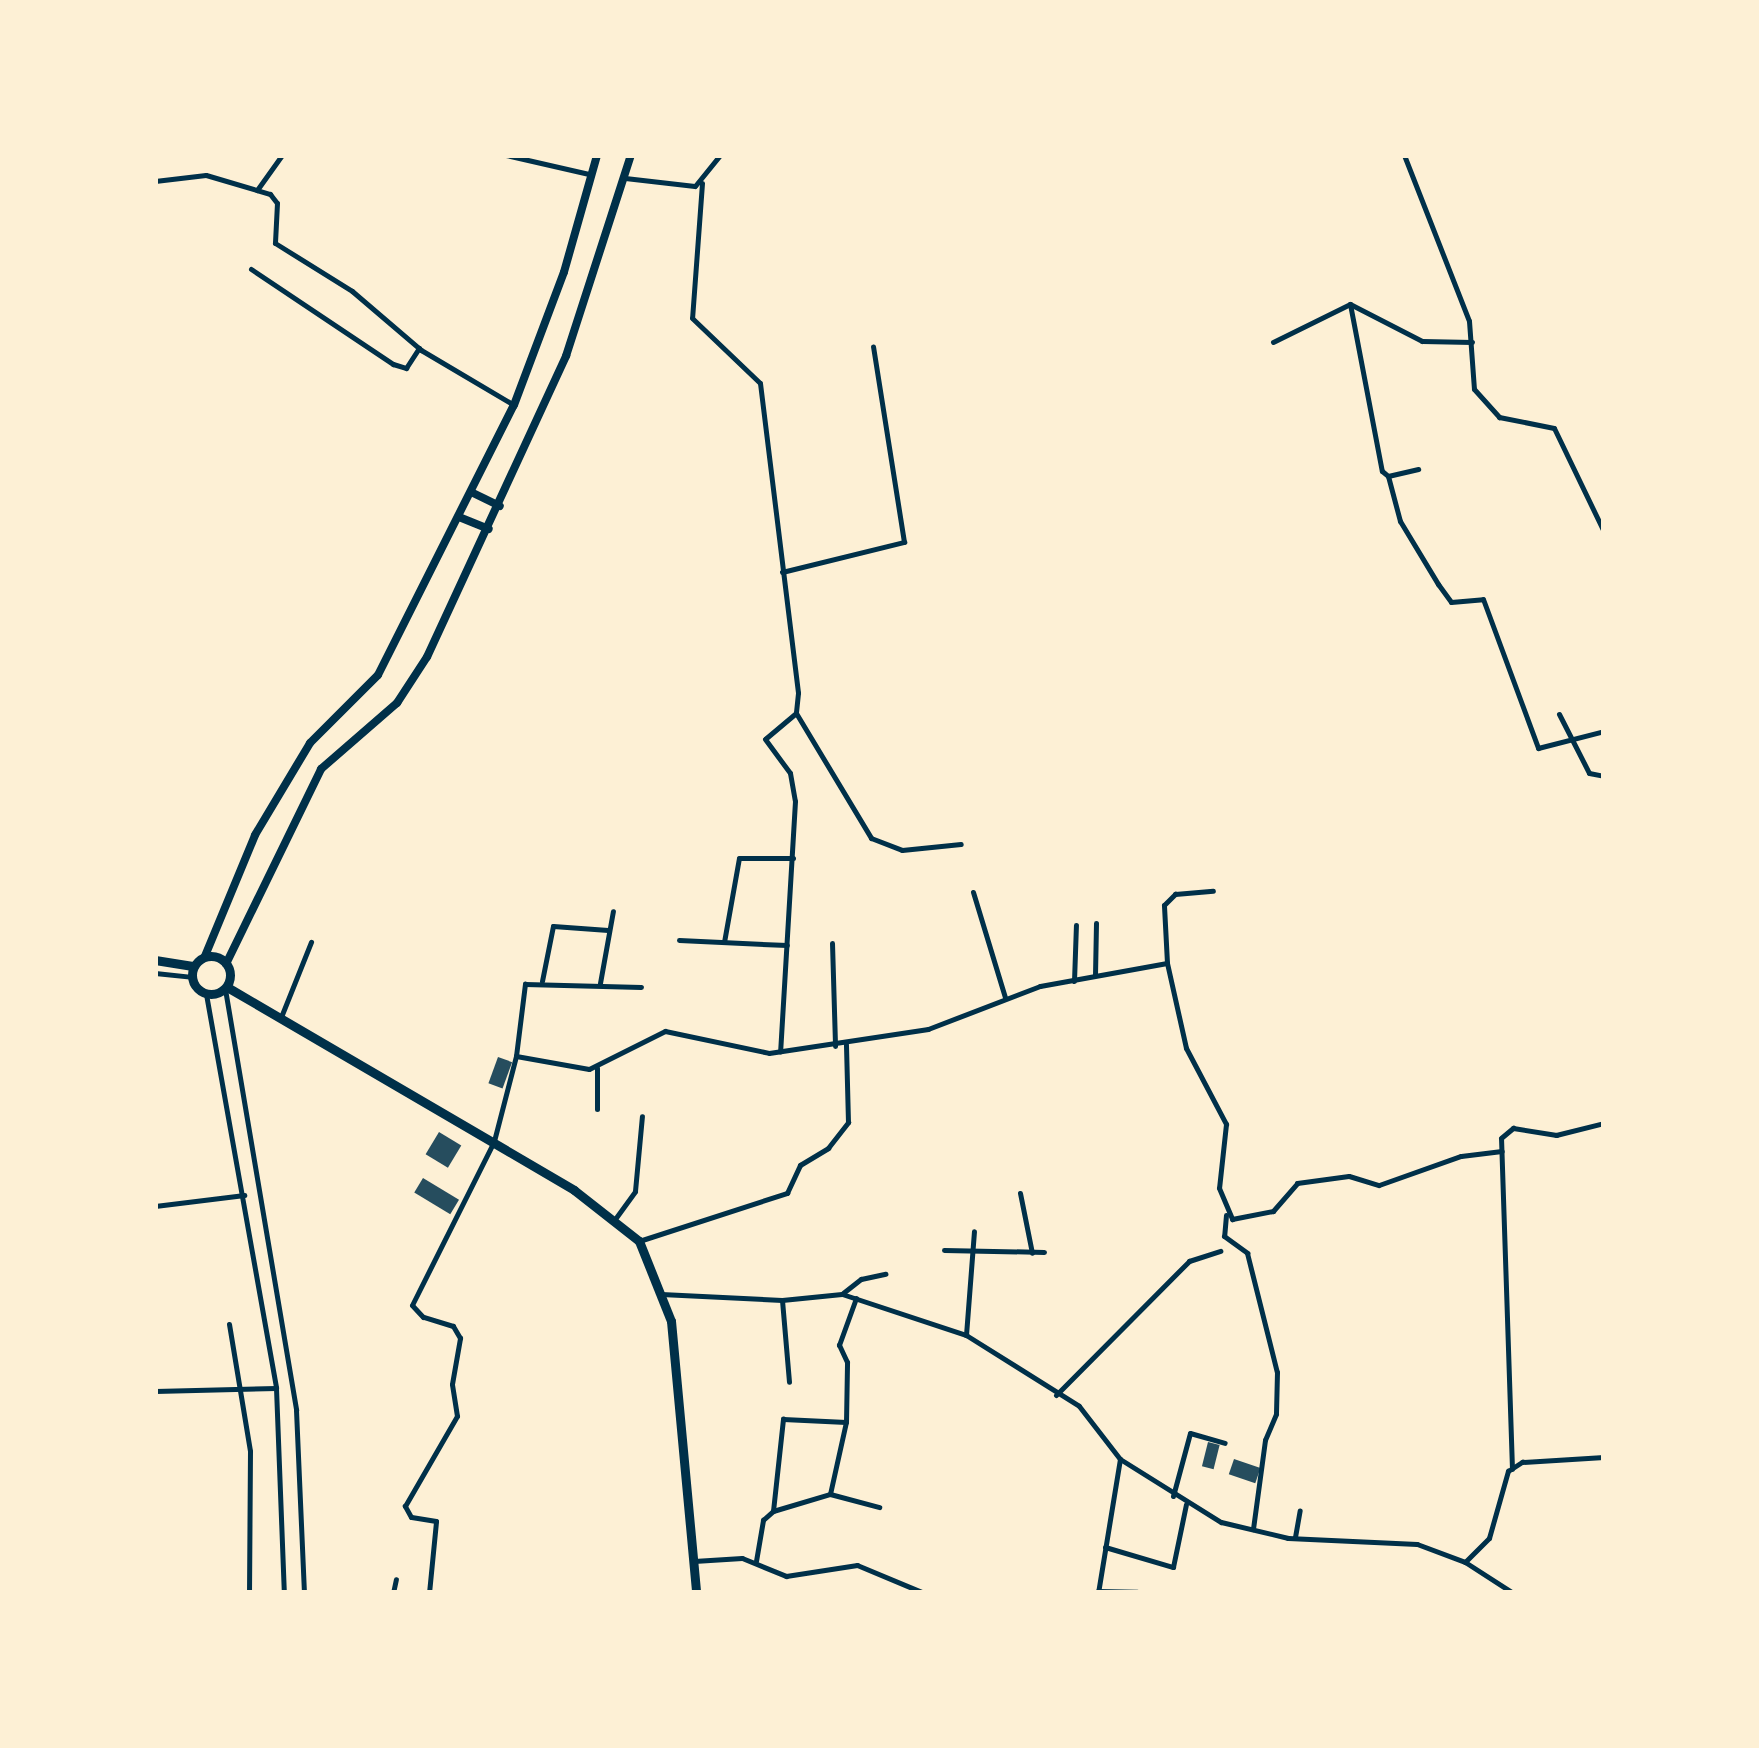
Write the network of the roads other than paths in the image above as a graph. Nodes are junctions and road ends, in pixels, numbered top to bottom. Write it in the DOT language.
graph roads {
  1 [pos="282,155"];
  2 [pos="506,155"];
  3 [pos="597,155"];
  4 [pos="631,155"];
  5 [pos="720,155"];
  6 [pos="1404,155"];
  7 [pos="590,174"];
  8 [pos="624,178"];
  9 [pos="155,181"];
  10 [pos="702,183"];
  11 [pos="257,190"];
  12 [pos="251,269"];
  13 [pos="1350,304"];
  14 [pos="1273,342"];
  15 [pos="1472,342"];
  16 [pos="873,346"];
  17 [pos="420,348"];
  18 [pos="514,406"];
  19 [pos="1418,469"];
  20 [pos="1388,476"];
  21 [pos="471,492"];
  22 [pos="500,506"];
  23 [pos="458,517"];
  24 [pos="489,529"];
  25 [pos="1604,532"];
  26 [pos="782,572"];
  27 [pos="796,713"];
  28 [pos="1559,714"];
  29 [pos="1604,731"];
  30 [pos="1572,742"];
  31 [pos="1604,776"];
  32 [pos="962,844"];
  33 [pos="793,858"];
  34 [pos="973,892"];
  35 [pos="1212,892"];
  36 [pos="612,911"];
  37 [pos="1096,923"];
  38 [pos="1076,925"];
  39 [pos="608,930"];
  40 [pos="679,940"];
  41 [pos="311,942"];
  42 [pos="724,942"];
  43 [pos="832,943"];
  44 [pos="787,945"];
  45 [pos="205,956"];
  46 [pos="155,960"];
  47 [pos="1167,963"];
  48 [pos="226,964"];
  49 [pos="192,971"];
  50 [pos="155,973"];
  51 [pos="1095,976"];
  52 [pos="1074,980"];
  53 [pos="542,982"];
  54 [pos="600,983"];
  55 [pos="641,987"];
  56 [pos="226,988"];
  57 [pos="206,994"];
  58 [pos="1005,997"];
  59 [pos="280,1020"];
  60 [pos="846,1044"];
  61 [pos="835,1046"];
  62 [pos="780,1052"];
  63 [pos="516,1056"];
  64 [pos="598,1068"];
  65 [pos="597,1109"];
  66 [pos="642,1116"];
  67 [pos="1604,1123"];
  68 [pos="494,1141"];
  69 [pos="1502,1151"];
  70 [pos="1020,1193"];
  71 [pos="244,1195"];
  72 [pos="155,1206"];
  73 [pos="1226,1215"];
  74 [pos="615,1218"];
  75 [pos="974,1231"];
  76 [pos="639,1241"];
  77 [pos="944,1250"];
  78 [pos="1220,1250"];
  79 [pos="973,1251"];
  80 [pos="1044,1252"];
  81 [pos="1032,1253"];
  82 [pos="885,1274"];
  83 [pos="661,1294"];
  84 [pos="842,1294"];
  85 [pos="856,1298"];
  86 [pos="782,1300"];
  87 [pos="228,1324"];
  88 [pos="966,1335"];
  89 [pos="789,1382"];
  90 [pos="241,1388"];
  91 [pos="276,1388"];
  92 [pos="155,1390"];
  93 [pos="1056,1395"];
  94 [pos="846,1422"];
  95 [pos="1225,1444"];
  96 [pos="1604,1457"];
  97 [pos="1120,1459"];
  98 [pos="1512,1468"];
  99 [pos="830,1494"];
  100 [pos="1173,1496"];
  101 [pos="1186,1504"];
  102 [pos="880,1507"];
  103 [pos="1300,1510"];
  104 [pos="772,1511"];
  105 [pos="1254,1528"];
  106 [pos="1294,1538"];
  107 [pos="1105,1547"];
  108 [pos="694,1560"];
  109 [pos="756,1561"];
  110 [pos="1465,1562"];
  111 [pos="396,1580"];
  112 [pos="1098,1592"];
  113 [pos="1137,1592"];
  114 [pos="249,1593"];
  115 [pos="284,1593"];
  116 [pos="304,1593"];
  117 [pos="393,1593"];
  118 [pos="428,1593"];
  119 [pos="696,1593"];
  120 [pos="924,1593"];
  121 [pos="1512,1593"];
  1 -- 11 [label="street"];
  2 -- 7 [label="street"];
  3 -- 7 [label="main road"];
  4 -- 8 [label="main road"];
  5 -- 10 [label="street"];
  6 -- 15 [label="street"];
  7 -- 18 [label="main road"];
  8 -- 10 [label="street"];
  8 -- 22 [label="main road"];
  9 -- 11 [label="street"];
  10 -- 26 [label="street"];
  11 -- 17 [label="street"];
  12 -- 17 [label="street"];
  13 -- 14 [label="street"];
  13 -- 15 [label="street"];
  13 -- 20 [label="street"];
  15 -- 25 [label="street"];
  16 -- 26 [label="street"];
  17 -- 18 [label="street"];
  18 -- 21 [label="main road"];
  19 -- 20 [label="street"];
  20 -- 30 [label="street"];
  21 -- 22 [label="main road"];
  21 -- 23 [label="main road"];
  22 -- 24 [label="main road"];
  23 -- 24 [label="main road"];
  23 -- 45 [label="main road"];
  24 -- 48 [label="main road"];
  26 -- 27 [label="street"];
  27 -- 32 [label="street"];
  27 -- 33 [label="street"];
  28 -- 30 [label="street"];
  29 -- 30 [label="street"];
  30 -- 31 [label="street"];
  33 -- 42 [label="street"];
  33 -- 44 [label="street"];
  34 -- 58 [label="street"];
  35 -- 47 [label="street"];
  36 -- 39 [label="street"];
  37 -- 51 [label="street"];
  38 -- 52 [label="street"];
  39 -- 53 [label="street"];
  39 -- 54 [label="street"];
  40 -- 42 [label="street"];
  41 -- 59 [label="street"];
  42 -- 44 [label="street"];
  43 -- 61 [label="street"];
  44 -- 62 [label="street"];
  45 -- 48 [label="main road"];
  45 -- 49 [label="main road"];
  46 -- 49 [label="main road"];
  47 -- 51 [label="street"];
  47 -- 73 [label="street"];
  48 -- 56 [label="main road"];
  49 -- 50 [label="street"];
  49 -- 57 [label="main road"];
  51 -- 52 [label="street"];
  52 -- 58 [label="street"];
  53 -- 54 [label="street"];
  53 -- 63 [label="street"];
  54 -- 55 [label="street"];
  56 -- 57 [label="main road"];
  56 -- 59 [label="main road"];
  56 -- 116 [label="street"];
  57 -- 71 [label="street"];
  58 -- 60 [label="street"];
  59 -- 68 [label="main road"];
  60 -- 61 [label="street"];
  60 -- 76 [label="street"];
  61 -- 62 [label="street"];
  62 -- 64 [label="street"];
  63 -- 64 [label="street"];
  63 -- 68 [label="street"];
  64 -- 65 [label="street"];
  66 -- 74 [label="street"];
  67 -- 69 [label="street"];
  68 -- 74 [label="main road"];
  68 -- 118 [label="street"];
  69 -- 73 [label="street"];
  69 -- 98 [label="street"];
  70 -- 81 [label="street"];
  71 -- 72 [label="street"];
  71 -- 91 [label="street"];
  73 -- 105 [label="street"];
  74 -- 76 [label="main road"];
  75 -- 79 [label="street"];
  76 -- 83 [label="main road"];
  77 -- 79 [label="street"];
  78 -- 93 [label="street"];
  79 -- 81 [label="street"];
  79 -- 88 [label="street"];
  80 -- 81 [label="street"];
  82 -- 84 [label="street"];
  83 -- 86 [label="street"];
  83 -- 108 [label="main road"];
  84 -- 85 [label="street"];
  84 -- 86 [label="street"];
  85 -- 88 [label="street"];
  85 -- 94 [label="street"];
  86 -- 89 [label="street"];
  87 -- 90 [label="street"];
  88 -- 93 [label="street"];
  90 -- 91 [label="street"];
  90 -- 92 [label="street"];
  90 -- 114 [label="street"];
  91 -- 115 [label="street"];
  93 -- 97 [label="street"];
  94 -- 99 [label="street"];
  94 -- 104 [label="street"];
  95 -- 100 [label="street"];
  96 -- 98 [label="street"];
  97 -- 100 [label="street"];
  97 -- 107 [label="street"];
  98 -- 110 [label="street"];
  99 -- 102 [label="street"];
  99 -- 104 [label="street"];
  100 -- 101 [label="street"];
  101 -- 105 [label="street"];
  101 -- 107 [label="street"];
  103 -- 106 [label="street"];
  104 -- 109 [label="street"];
  105 -- 106 [label="street"];
  106 -- 110 [label="street"];
  107 -- 112 [label="street"];
  108 -- 109 [label="street"];
  108 -- 119 [label="main road"];
  109 -- 120 [label="street"];
  110 -- 121 [label="street"];
  111 -- 117 [label="street"];
  112 -- 113 [label="street"];
}
